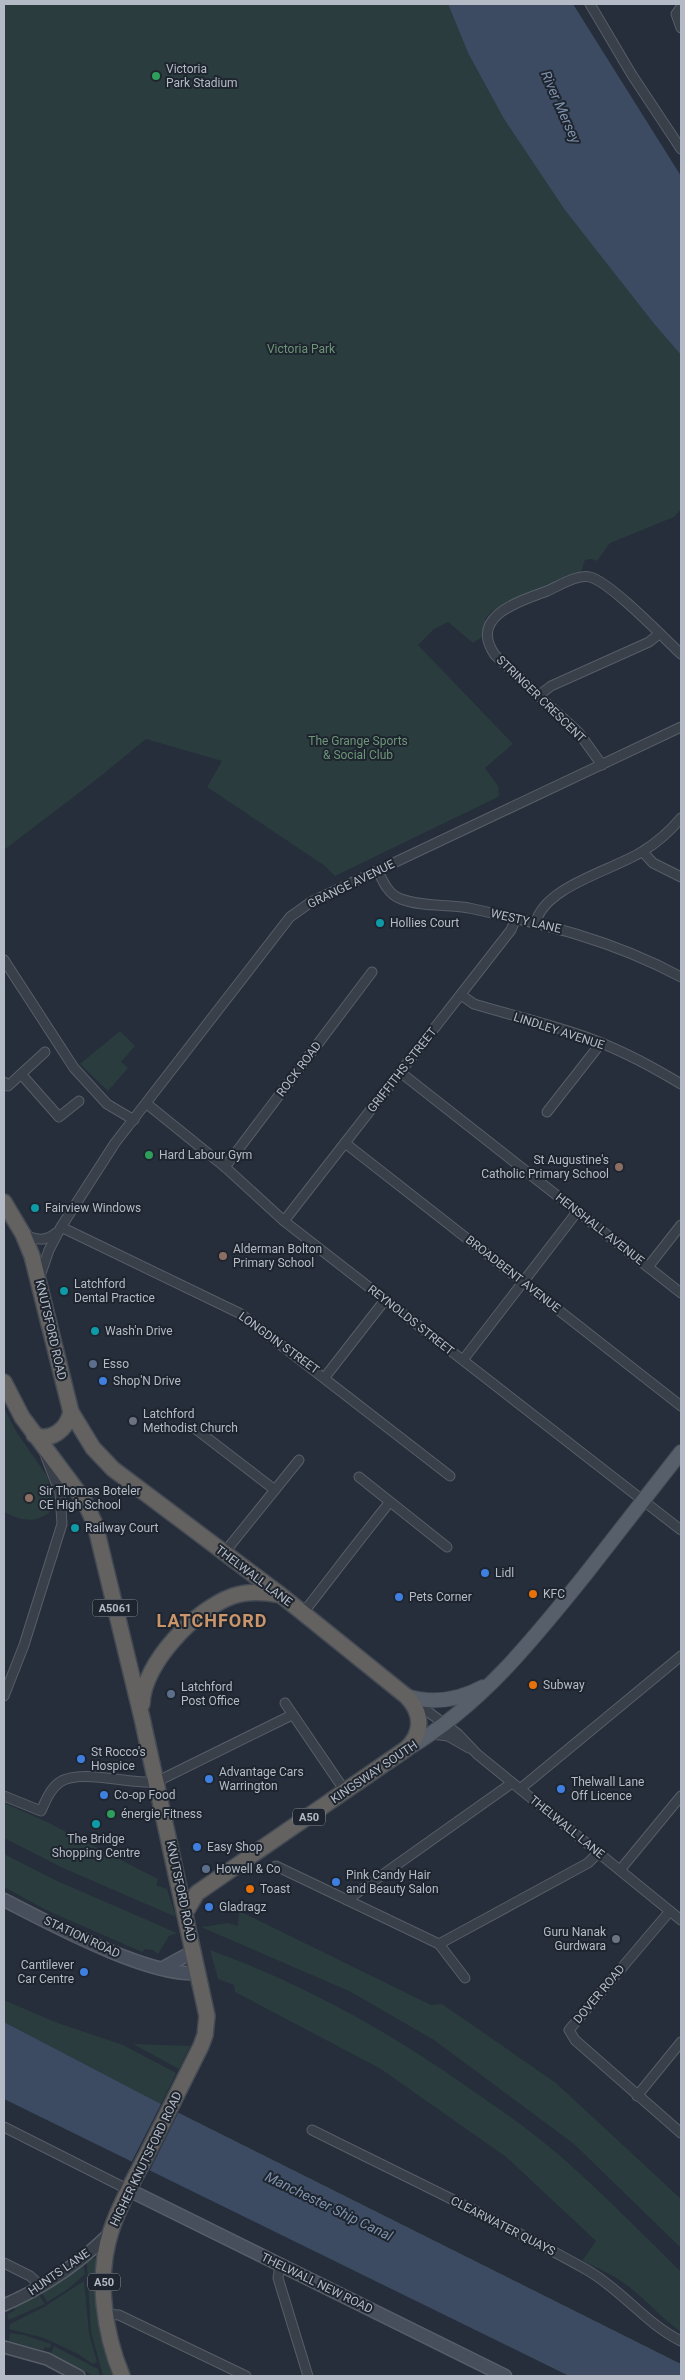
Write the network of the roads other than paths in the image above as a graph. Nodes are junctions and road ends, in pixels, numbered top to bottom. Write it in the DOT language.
graph roads {
  1 [pos="590,4"];
  2 [pos="681,7"];
  3 [pos="681,28"];
  4 [pos="681,149"];
  5 [pos="659,634"];
  6 [pos="681,654"];
  7 [pos="538,696"];
  8 [pos="681,727"];
  9 [pos="602,765"];
  10 [pos="681,818"];
  11 [pos="643,852"];
  12 [pos="378,871"];
  13 [pos="681,877"];
  14 [pos="516,918"];
  15 [pos="536,922"];
  16 [pos="4,960"];
  17 [pos="372,972"];
  18 [pos="681,977"];
  19 [pos="461,995"];
  20 [pos="602,1043"];
  21 [pos="46,1052"];
  22 [pos="400,1072"];
  23 [pos="21,1074"];
  24 [pos="4,1082"];
  25 [pos="681,1084"];
  26 [pos="79,1101"];
  27 [pos="147,1104"];
  28 [pos="547,1112"];
  29 [pos="134,1120"];
  30 [pos="345,1143"];
  31 [pos="225,1167"];
  32 [pos="4,1202"];
  33 [pos="577,1212"];
  34 [pos="284,1221"];
  35 [pos="681,1225"];
  36 [pos="62,1227"];
  37 [pos="4,1229"];
  38 [pos="23,1234"];
  39 [pos="648,1267"];
  40 [pos="39,1279"];
  41 [pos="523,1281"];
  42 [pos="681,1293"];
  43 [pos="385,1300"];
  44 [pos="463,1360"];
  45 [pos="326,1378"];
  46 [pos="4,1382"];
  47 [pos="681,1406"];
  48 [pos="71,1412"];
  49 [pos="197,1430"];
  50 [pos="37,1439"];
  51 [pos="681,1452"];
  52 [pos="100,1457"];
  53 [pos="299,1460"];
  54 [pos="450,1476"];
  55 [pos="359,1478"];
  56 [pos="274,1490"];
  57 [pos="643,1500"];
  58 [pos="389,1503"];
  59 [pos="681,1530"];
  60 [pos="447,1547"];
  61 [pos="224,1553"];
  62 [pos="282,1596"];
  63 [pos="303,1613"];
  64 [pos="681,1656"];
  65 [pos="490,1683"];
  66 [pos="4,1696"];
  67 [pos="406,1696"];
  68 [pos="285,1703"];
  69 [pos="292,1715"];
  70 [pos="142,1718"];
  71 [pos="446,1724"];
  72 [pos="432,1734"];
  73 [pos="472,1749"];
  74 [pos="406,1750"];
  75 [pos="156,1782"];
  76 [pos="512,1783"];
  77 [pos="520,1789"];
  78 [pos="345,1791"];
  79 [pos="4,1796"];
  80 [pos="681,1796"];
  81 [pos="598,1853"];
  82 [pos="276,1866"];
  83 [pos="176,1870"];
  84 [pos="620,1870"];
  85 [pos="211,1884"];
  86 [pos="4,1900"];
  87 [pos="347,1900"];
  88 [pos="670,1911"];
  89 [pos="185,1913"];
  90 [pos="681,1920"];
  91 [pos="438,1944"];
  92 [pos="194,1951"];
  93 [pos="163,1968"];
  94 [pos="199,1973"];
  95 [pos="465,1978"];
  96 [pos="206,2035"];
  97 [pos="681,2042"];
  98 [pos="637,2096"];
  99 [pos="4,2128"];
  100 [pos="312,2130"];
  101 [pos="681,2133"];
  102 [pos="130,2190"];
  103 [pos="111,2232"];
  104 [pos="4,2263"];
  105 [pos="280,2265"];
  106 [pos="41,2286"];
  107 [pos="4,2305"];
  108 [pos="105,2314"];
  109 [pos="681,2341"];
  110 [pos="4,2347"];
  111 [pos="79,2376"];
  112 [pos="122,2376"];
  113 [pos="246,2376"];
  114 [pos="308,2376"];
  115 [pos="505,2376"];
  1 -- 4 [label="street"];
  2 -- 3 [label="street"];
  5 -- 6 [label="street, STRINGER CRESCENT"];
  5 -- 7 [label="street"];
  5 -- 7 [label="street, STRINGER CRESCENT"];
  7 -- 9 [label="street, STRINGER CRESCENT"];
  8 -- 9 [label="street, GRANGE AVENUE"];
  9 -- 12 [label="street, GRANGE AVENUE"];
  10 -- 11 [label="street"];
  11 -- 13 [label="street"];
  11 -- 15 [label="street"];
  12 -- 14 [label="street, WESTY LANE"];
  12 -- 27 [label="street, GRANGE AVENUE"];
  14 -- 15 [label="street, WESTY LANE"];
  14 -- 19 [label="street, GRIFFITHS STREET"];
  15 -- 18 [label="street, WESTY LANE"];
  16 -- 29 [label="street"];
  17 -- 31 [label="street, ROCK ROAD"];
  19 -- 20 [label="street, LINDLEY AVENUE"];
  19 -- 22 [label="street, GRIFFITHS STREET"];
  20 -- 25 [label="street, LINDLEY AVENUE"];
  20 -- 28 [label="street"];
  21 -- 23 [label="street"];
  22 -- 30 [label="street, GRIFFITHS STREET"];
  22 -- 33 [label="street, HENSHALL AVENUE"];
  23 -- 24 [label="street"];
  23 -- 26 [label="street"];
  27 -- 29 [label="street, GRANGE AVENUE"];
  27 -- 31 [label="street, REYNOLDS STREET"];
  29 -- 36 [label="street, GRANGE AVENUE"];
  30 -- 34 [label="street, GRIFFITHS STREET"];
  30 -- 41 [label="street, BROADBENT AVENUE"];
  31 -- 34 [label="street, REYNOLDS STREET"];
  32 -- 38 [label="highway, KNUTSFORD ROAD"];
  33 -- 39 [label="street, HENSHALL AVENUE"];
  33 -- 41 [label="street"];
  34 -- 43 [label="street, REYNOLDS STREET"];
  35 -- 39 [label="street"];
  36 -- 38 [label="street, GRANGE AVENUE"];
  36 -- 40 [label="street, GRANGE AVENUE"];
  36 -- 45 [label="street, LONGDIN STREET"];
  37 -- 38 [label="highway"];
  38 -- 40 [label="highway, KNUTSFORD ROAD"];
  39 -- 42 [label="street, HENSHALL AVENUE"];
  40 -- 48 [label="highway, KNUTSFORD ROAD"];
  41 -- 44 [label="street"];
  41 -- 47 [label="street, BROADBENT AVENUE"];
  43 -- 44 [label="street, REYNOLDS STREET"];
  43 -- 45 [label="street"];
  44 -- 57 [label="street, REYNOLDS STREET"];
  45 -- 54 [label="street, LONGDIN STREET"];
  46 -- 50 [label="highway, KNUTSFORD ROAD / A5061"];
  48 -- 50 [label="highway"];
  48 -- 52 [label="highway, KNUTSFORD ROAD"];
  49 -- 56 [label="street"];
  50 -- 66 [label="street"];
  50 -- 70 [label="highway, KNUTSFORD ROAD / A5061"];
  51 -- 57 [label="main road, KINGSWAY SOUTH / A50"];
  52 -- 61 [label="highway, THELWALL LANE"];
  53 -- 56 [label="street"];
  55 -- 58 [label="street"];
  56 -- 61 [label="street"];
  57 -- 59 [label="street, REYNOLDS STREET"];
  57 -- 65 [label="main road, KINGSWAY SOUTH / A50"];
  58 -- 60 [label="street"];
  58 -- 63 [label="street"];
  61 -- 62 [label="highway, THELWALL LANE"];
  62 -- 63 [label="highway, THELWALL LANE / A50"];
  62 -- 70 [label="highway, KNUTSFORD ROAD / A50"];
  63 -- 67 [label="highway, THELWALL LANE / A50"];
  64 -- 77 [label="street"];
  65 -- 67 [label="main road, KINGSWAY SOUTH / A50"];
  65 -- 71 [label="main road, KINGSWAY SOUTH / A50"];
  67 -- 71 [label="street, THELWALL LANE"];
  67 -- 74 [label="highway, THELWALL LANE / A50"];
  68 -- 69 [label="street"];
  69 -- 75 [label="street"];
  69 -- 78 [label="street"];
  70 -- 75 [label="highway, KNUTSFORD ROAD / A50"];
  71 -- 72 [label="main road, KINGSWAY SOUTH / A50"];
  71 -- 73 [label="street, THELWALL LANE"];
  72 -- 73 [label="street"];
  72 -- 74 [label="main road, KINGSWAY SOUTH / A50"];
  73 -- 76 [label="street, THELWALL LANE"];
  74 -- 78 [label="highway, KINGSWAY SOUTH / A50"];
  75 -- 79 [label="street"];
  75 -- 83 [label="highway, KNUTSFORD ROAD / A50"];
  76 -- 77 [label="street, THELWALL LANE"];
  76 -- 87 [label="street"];
  77 -- 81 [label="street, THELWALL LANE"];
  78 -- 85 [label="highway, KINGSWAY SOUTH / A50"];
  80 -- 84 [label="street"];
  81 -- 84 [label="street, THELWALL LANE"];
  81 -- 91 [label="street"];
  82 -- 87 [label="street"];
  83 -- 85 [label="highway"];
  83 -- 89 [label="highway, KNUTSFORD ROAD / A50"];
  84 -- 88 [label="street, THELWALL LANE"];
  85 -- 89 [label="highway, KINGSWAY SOUTH / A50"];
  86 -- 93 [label="main road, STATION ROAD"];
  87 -- 91 [label="street"];
  88 -- 90 [label="street, THELWALL LANE"];
  88 -- 98 [label="street, DOVER ROAD"];
  89 -- 92 [label="highway, KNUTSFORD ROAD / A50"];
  91 -- 95 [label="street"];
  92 -- 93 [label="main road"];
  92 -- 94 [label="highway, KNUTSFORD ROAD / A50"];
  93 -- 94 [label="main road, STATION ROAD"];
  94 -- 96 [label="highway, KNUTSFORD ROAD / A50"];
  96 -- 102 [label="highway, HIGHER KNUTSFORD ROAD / A50"];
  97 -- 98 [label="street"];
  98 -- 101 [label="street, DOVER ROAD"];
  99 -- 102 [label="street"];
  100 -- 109 [label="street, CLEARWATER QUAYS"];
  102 -- 103 [label="highway, HIGHER KNUTSFORD ROAD / A50"];
  102 -- 105 [label="main road, THELWALL NEW ROAD"];
  103 -- 106 [label="street, HUNTS LANE"];
  103 -- 108 [label="highway, HIGHER KNUTSFORD ROAD / A50"];
  104 -- 106 [label="street"];
  105 -- 114 [label="street"];
  105 -- 115 [label="main road, THELWALL NEW ROAD"];
  106 -- 107 [label="street, HUNTS LANE"];
  108 -- 112 [label="highway, HIGHER KNUTSFORD ROAD / A50"];
  108 -- 113 [label="street"];
  110 -- 111 [label="street"];
}
